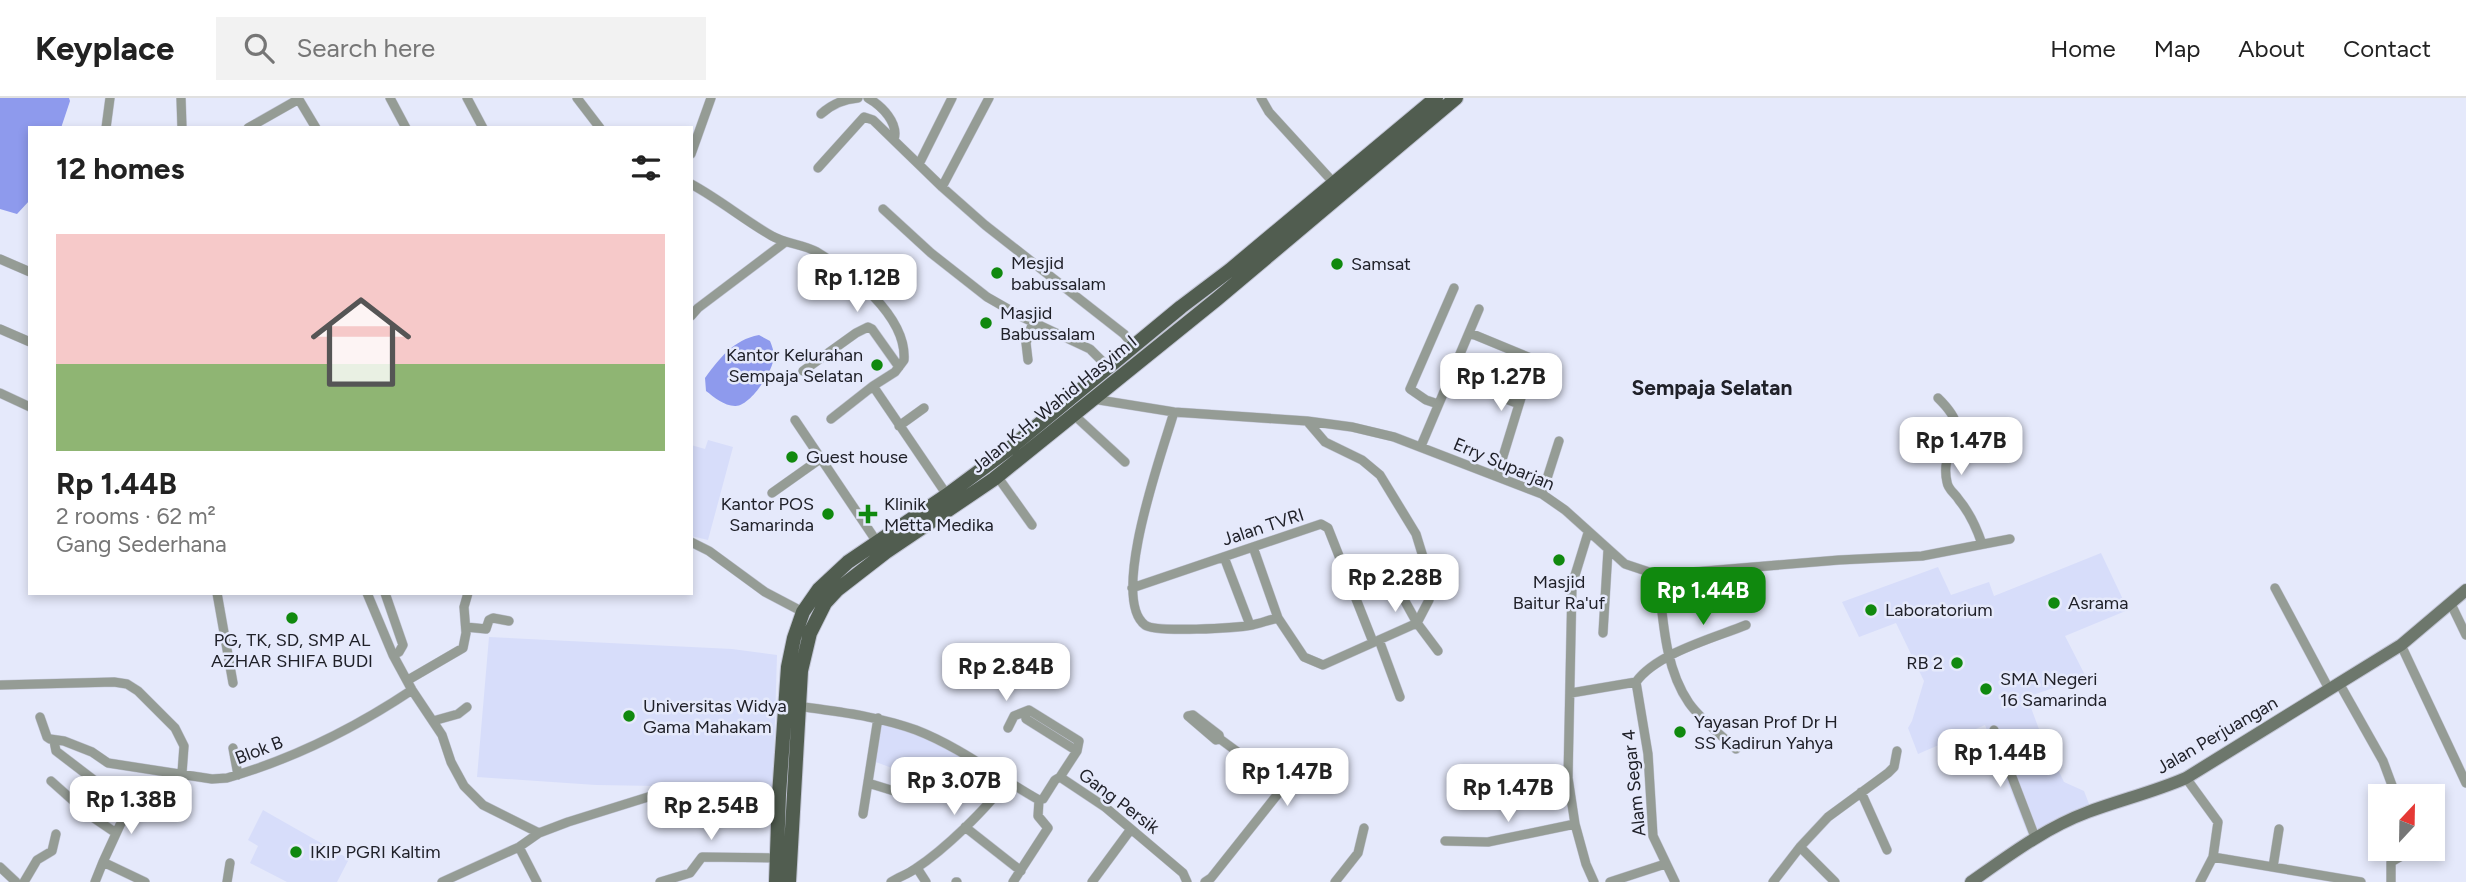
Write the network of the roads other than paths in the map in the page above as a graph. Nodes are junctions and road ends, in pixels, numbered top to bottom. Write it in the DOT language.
graph roads {
  1 [pos="110,98"];
  2 [pos="181,98"];
  3 [pos="299,98"];
  4 [pos="390,98"];
  5 [pos="467,98"];
  6 [pos="578,98"];
  7 [pos="711,98"];
  8 [pos="858,98"];
  9 [pos="868,98"];
  10 [pos="952,98"];
  11 [pos="989,98"];
  12 [pos="1261,98"];
  13 [pos="1436,98"];
  14 [pos="1456,98"];
  15 [pos="821,114"];
  16 [pos="106,126"];
  17 [pos="182,126"];
  18 [pos="251,126"];
  19 [pos="315,126"];
  20 [pos="405,126"];
  21 [pos="482,126"];
  22 [pos="599,126"];
  23 [pos="894,140"];
  24 [pos="693,148"];
  25 [pos="919,164"];
  26 [pos="818,168"];
  27 [pos="1333,182"];
  28 [pos="693,185"];
  29 [pos="942,187"];
  30 [pos="883,209"];
  31 [pos="783,243"];
  32 [pos="0,259"];
  33 [pos="28,271"];
  34 [pos="1454,288"];
  35 [pos="1211,294"];
  36 [pos="694,308"];
  37 [pos="1479,309"];
  38 [pos="1032,322"];
  39 [pos="0,329"];
  40 [pos="1470,333"];
  41 [pos="28,341"];
  42 [pos="1135,348"];
  43 [pos="1028,360"];
  44 [pos="900,367"];
  45 [pos="1110,368"];
  46 [pos="803,371"];
  47 [pos="1450,377"];
  48 [pos="873,386"];
  49 [pos="0,393"];
  50 [pos="1091,398"];
  51 [pos="1938,398"];
  52 [pos="1438,404"];
  53 [pos="1519,404"];
  54 [pos="28,406"];
  55 [pos="924,408"];
  56 [pos="1174,412"];
  57 [pos="1073,414"];
  58 [pos="831,419"];
  59 [pos="794,420"];
  60 [pos="1307,421"];
  61 [pos="899,426"];
  62 [pos="1559,441"];
  63 [pos="1421,446"];
  64 [pos="820,458"];
  65 [pos="1125,462"];
  66 [pos="998,476"];
  67 [pos="1497,476"];
  68 [pos="772,492"];
  69 [pos="1542,494"];
  70 [pos="947,495"];
  71 [pos="1032,525"];
  72 [pos="1588,533"];
  73 [pos="2010,539"];
  74 [pos="877,542"];
  75 [pos="693,543"];
  76 [pos="1982,544"];
  77 [pos="1253,547"];
  78 [pos="1608,550"];
  79 [pos="1224,556"];
  80 [pos="1658,575"];
  81 [pos="1350,584"];
  82 [pos="1132,588"];
  83 [pos="2276,588"];
  84 [pos="2466,590"];
  85 [pos="217,595"];
  86 [pos="368,595"];
  87 [pos="386,595"];
  88 [pos="467,595"];
  89 [pos="2451,604"];
  90 [pos="803,612"];
  91 [pos="1278,618"];
  92 [pos="509,621"];
  93 [pos="1417,624"];
  94 [pos="1250,625"];
  95 [pos="1746,625"];
  96 [pos="466,627"];
  97 [pos="1603,633"];
  98 [pos="2466,635"];
  99 [pos="1376,641"];
  100 [pos="2401,645"];
  101 [pos="1438,651"];
  102 [pos="393,655"];
  103 [pos="1670,656"];
  104 [pos="795,669"];
  105 [pos="1637,680"];
  106 [pos="233,683"];
  107 [pos="0,685"];
  108 [pos="410,685"];
  109 [pos="2334,686"];
  110 [pos="1572,693"];
  111 [pos="1401,696"];
  112 [pos="798,706"];
  113 [pos="467,707"];
  114 [pos="40,717"];
  115 [pos="878,718"];
  116 [pos="433,721"];
  117 [pos="1009,728"];
  118 [pos="1994,730"];
  119 [pos="1220,739"];
  120 [pos="54,741"];
  121 [pos="233,748"];
  122 [pos="1736,749"];
  123 [pos="1897,751"];
  124 [pos="182,773"];
  125 [pos="238,775"];
  126 [pos="1060,777"];
  127 [pos="2186,778"];
  128 [pos="1007,780"];
  129 [pos="51,781"];
  130 [pos="868,783"];
  131 [pos="2466,783"];
  132 [pos="2391,784"];
  133 [pos="1861,792"];
  134 [pos="779,795"];
  135 [pos="907,795"];
  136 [pos="136,799"];
  137 [pos="1038,800"];
  138 [pos="863,814"];
  139 [pos="90,815"];
  140 [pos="1575,824"];
  141 [pos="965,827"];
  142 [pos="1364,828"];
  143 [pos="1131,829"];
  144 [pos="2279,829"];
  145 [pos="116,833"];
  146 [pos="539,833"];
  147 [pos="56,834"];
  148 [pos="2035,837"];
  149 [pos="1445,841"];
  150 [pos="519,847"];
  151 [pos="1800,847"];
  152 [pos="1887,850"];
  153 [pos="777,858"];
  154 [pos="2213,858"];
  155 [pos="2393,861"];
  156 [pos="103,862"];
  157 [pos="230,863"];
  158 [pos="1665,864"];
  159 [pos="0,867"];
  160 [pos="2273,867"];
  161 [pos="917,868"];
  162 [pos="1021,871"];
  163 [pos="2324,879"];
  164 [pos="16,882"];
  165 [pos="24,882"];
  166 [pos="95,882"];
  167 [pos="145,882"];
  168 [pos="227,882"];
  169 [pos="442,882"];
  170 [pos="537,882"];
  171 [pos="660,882"];
  172 [pos="776,882"];
  173 [pos="789,882"];
  174 [pos="891,882"];
  175 [pos="926,882"];
  176 [pos="1013,882"];
  177 [pos="1092,882"];
  178 [pos="1187,882"];
  179 [pos="1205,882"];
  180 [pos="1335,882"];
  181 [pos="1594,882"];
  182 [pos="1610,882"];
  183 [pos="1675,882"];
  184 [pos="1773,882"];
  185 [pos="1835,882"];
  186 [pos="1971,882"];
  187 [pos="2200,882"];
  188 [pos="2361,882"];
  189 [pos="2391,882"];
  1 -- 16 [label="street"];
  2 -- 17 [label="street"];
  3 -- 18 [label="street"];
  3 -- 19 [label="street"];
  4 -- 20 [label="street"];
  5 -- 21 [label="street"];
  6 -- 22 [label="street"];
  7 -- 24 [label="street"];
  8 -- 15 [label="street"];
  9 -- 23 [label="street"];
  10 -- 25 [label="street"];
  11 -- 29 [label="street"];
  12 -- 27 [label="street"];
  13 -- 27 [label="main road, Jalan K.H. Wahid Hasyim I"];
  14 -- 35 [label="main road, Jalan K.H. Wahid Hasyim I"];
  23 -- 25 [label="street"];
  23 -- 26 [label="street"];
  25 -- 29 [label="street"];
  27 -- 35 [label="main road, Jalan K.H. Wahid Hasyim I"];
  28 -- 31 [label="street"];
  29 -- 42 [label="street"];
  30 -- 38 [label="street"];
  31 -- 36 [label="street"];
  31 -- 44 [label="street"];
  32 -- 33 [label="street"];
  34 -- 52 [label="street"];
  35 -- 42 [label="main road, Jalan K.H. Wahid Hasyim I"];
  35 -- 50 [label="main road, Jalan K.H. Wahid Hasyim I"];
  37 -- 40 [label="street"];
  38 -- 43 [label="street"];
  38 -- 45 [label="street"];
  39 -- 41 [label="street"];
  40 -- 47 [label="street"];
  40 -- 53 [label="street"];
  42 -- 45 [label="main road, Jalan K.H. Wahid Hasyim I"];
  44 -- 46 [label="street"];
  44 -- 48 [label="street"];
  45 -- 70 [label="main road, Jalan K.H. Wahid Hasyim I"];
  47 -- 52 [label="street"];
  47 -- 53 [label="street"];
  48 -- 58 [label="street"];
  48 -- 61 [label="street"];
  49 -- 54 [label="street"];
  50 -- 56 [label="street, Erry Suparjan"];
  50 -- 57 [label="main road, Jalan K.H. Wahid Hasyim I"];
  51 -- 76 [label="street"];
  52 -- 63 [label="street"];
  53 -- 67 [label="street"];
  55 -- 61 [label="street"];
  56 -- 60 [label="street, Erry Suparjan"];
  56 -- 82 [label="street"];
  57 -- 65 [label="street"];
  57 -- 66 [label="main road, Jalan K.H. Wahid Hasyim I"];
  59 -- 64 [label="street"];
  60 -- 63 [label="street, Erry Suparjan"];
  60 -- 93 [label="street"];
  61 -- 70 [label="street"];
  62 -- 69 [label="street"];
  63 -- 67 [label="street, Erry Suparjan"];
  64 -- 68 [label="street"];
  64 -- 74 [label="street"];
  66 -- 71 [label="street"];
  66 -- 104 [label="main road, Jalan K.H. Wahid Hasyim I"];
  67 -- 69 [label="street, Erry Suparjan"];
  69 -- 72 [label="street, Erry Suparjan"];
  70 -- 74 [label="main road, Jalan K.H. Wahid Hasyim I"];
  72 -- 78 [label="street, Erry Suparjan"];
  72 -- 110 [label="street"];
  73 -- 76 [label="street, Erry Suparjan"];
  74 -- 90 [label="main road, Jalan K.H. Wahid Hasyim I"];
  75 -- 90 [label="street"];
  76 -- 80 [label="street, Erry Suparjan"];
  77 -- 79 [label="street, Jalan TVRI"];
  77 -- 81 [label="street, Jalan TVRI"];
  77 -- 91 [label="street"];
  78 -- 80 [label="street, Erry Suparjan"];
  78 -- 97 [label="street"];
  79 -- 82 [label="street, Jalan TVRI"];
  79 -- 94 [label="street"];
  80 -- 103 [label="street"];
  81 -- 93 [label="street"];
  81 -- 99 [label="street, Jalan TVRI"];
  82 -- 94 [label="street"];
  83 -- 109 [label="street"];
  84 -- 89 [label="street, Jalan Perjuangan"];
  85 -- 106 [label="street"];
  86 -- 102 [label="street"];
  87 -- 102 [label="street"];
  88 -- 96 [label="street"];
  89 -- 98 [label="street"];
  89 -- 100 [label="street, Jalan Perjuangan"];
  90 -- 104 [label="main road, Jalan K.H. Wahid Hasyim I"];
  91 -- 94 [label="street"];
  91 -- 99 [label="street"];
  92 -- 96 [label="street"];
  93 -- 99 [label="street"];
  93 -- 101 [label="street"];
  95 -- 103 [label="street"];
  96 -- 108 [label="street, Blok B"];
  99 -- 111 [label="street, Jalan TVRI"];
  100 -- 109 [label="street, Jalan Perjuangan"];
  100 -- 131 [label="street"];
  102 -- 108 [label="street"];
  103 -- 105 [label="street"];
  103 -- 122 [label="street"];
  104 -- 112 [label="main road, Jalan K.H. Wahid Hasyim I"];
  104 -- 134 [label="main road, Jalan K.H. Wahid Hasyim I"];
  105 -- 110 [label="street"];
  105 -- 158 [label="street, Alam Segar 4"];
  107 -- 124 [label="street"];
  108 -- 116 [label="street"];
  108 -- 125 [label="street, Blok B"];
  109 -- 127 [label="street, Jalan Perjuangan"];
  109 -- 132 [label="street"];
  110 -- 140 [label="street"];
  112 -- 115 [label="street"];
  112 -- 173 [label="main road, Jalan K.H. Wahid Hasyim I"];
  113 -- 116 [label="street"];
  114 -- 120 [label="street"];
  115 -- 128 [label="street"];
  115 -- 130 [label="street"];
  116 -- 146 [label="street"];
  117 -- 126 [label="street"];
  118 -- 148 [label="street"];
  119 -- 179 [label="street"];
  120 -- 124 [label="street, Blok B"];
  120 -- 139 [label="street"];
  121 -- 125 [label="street"];
  123 -- 133 [label="street"];
  124 -- 125 [label="street, Blok B"];
  126 -- 137 [label="street, Gang Persik"];
  126 -- 143 [label="street, Gang Persik"];
  127 -- 148 [label="street, Jalan Perjuangan"];
  127 -- 154 [label="street"];
  128 -- 137 [label="street"];
  128 -- 141 [label="street"];
  129 -- 139 [label="street"];
  130 -- 135 [label="street"];
  130 -- 138 [label="street"];
  133 -- 151 [label="street"];
  133 -- 152 [label="street"];
  134 -- 146 [label="street"];
  134 -- 153 [label="main road, Jalan K.H. Wahid Hasyim I"];
  136 -- 145 [label="street"];
  137 -- 162 [label="street"];
  139 -- 145 [label="street"];
  140 -- 149 [label="street"];
  140 -- 181 [label="street"];
  141 -- 161 [label="street"];
  141 -- 162 [label="street"];
  142 -- 180 [label="street"];
  143 -- 177 [label="street"];
  143 -- 178 [label="street, Gang Persik"];
  144 -- 160 [label="street"];
  145 -- 156 [label="street"];
  146 -- 150 [label="street"];
  147 -- 165 [label="street"];
  148 -- 186 [label="street, Jalan Perjuangan"];
  150 -- 169 [label="street"];
  150 -- 170 [label="street"];
  151 -- 184 [label="street"];
  151 -- 185 [label="street"];
  153 -- 171 [label="street"];
  153 -- 172 [label="main road, Jalan K.H. Wahid Hasyim I"];
  154 -- 160 [label="street"];
  154 -- 187 [label="street"];
  155 -- 189 [label="street"];
  156 -- 166 [label="street"];
  156 -- 167 [label="street"];
  157 -- 168 [label="street"];
  158 -- 182 [label="street"];
  158 -- 183 [label="street, Alam Segar 4"];
  159 -- 164 [label="street"];
  160 -- 163 [label="street"];
  161 -- 174 [label="street"];
  161 -- 175 [label="street"];
  162 -- 176 [label="street"];
  163 -- 188 [label="street"];
}
